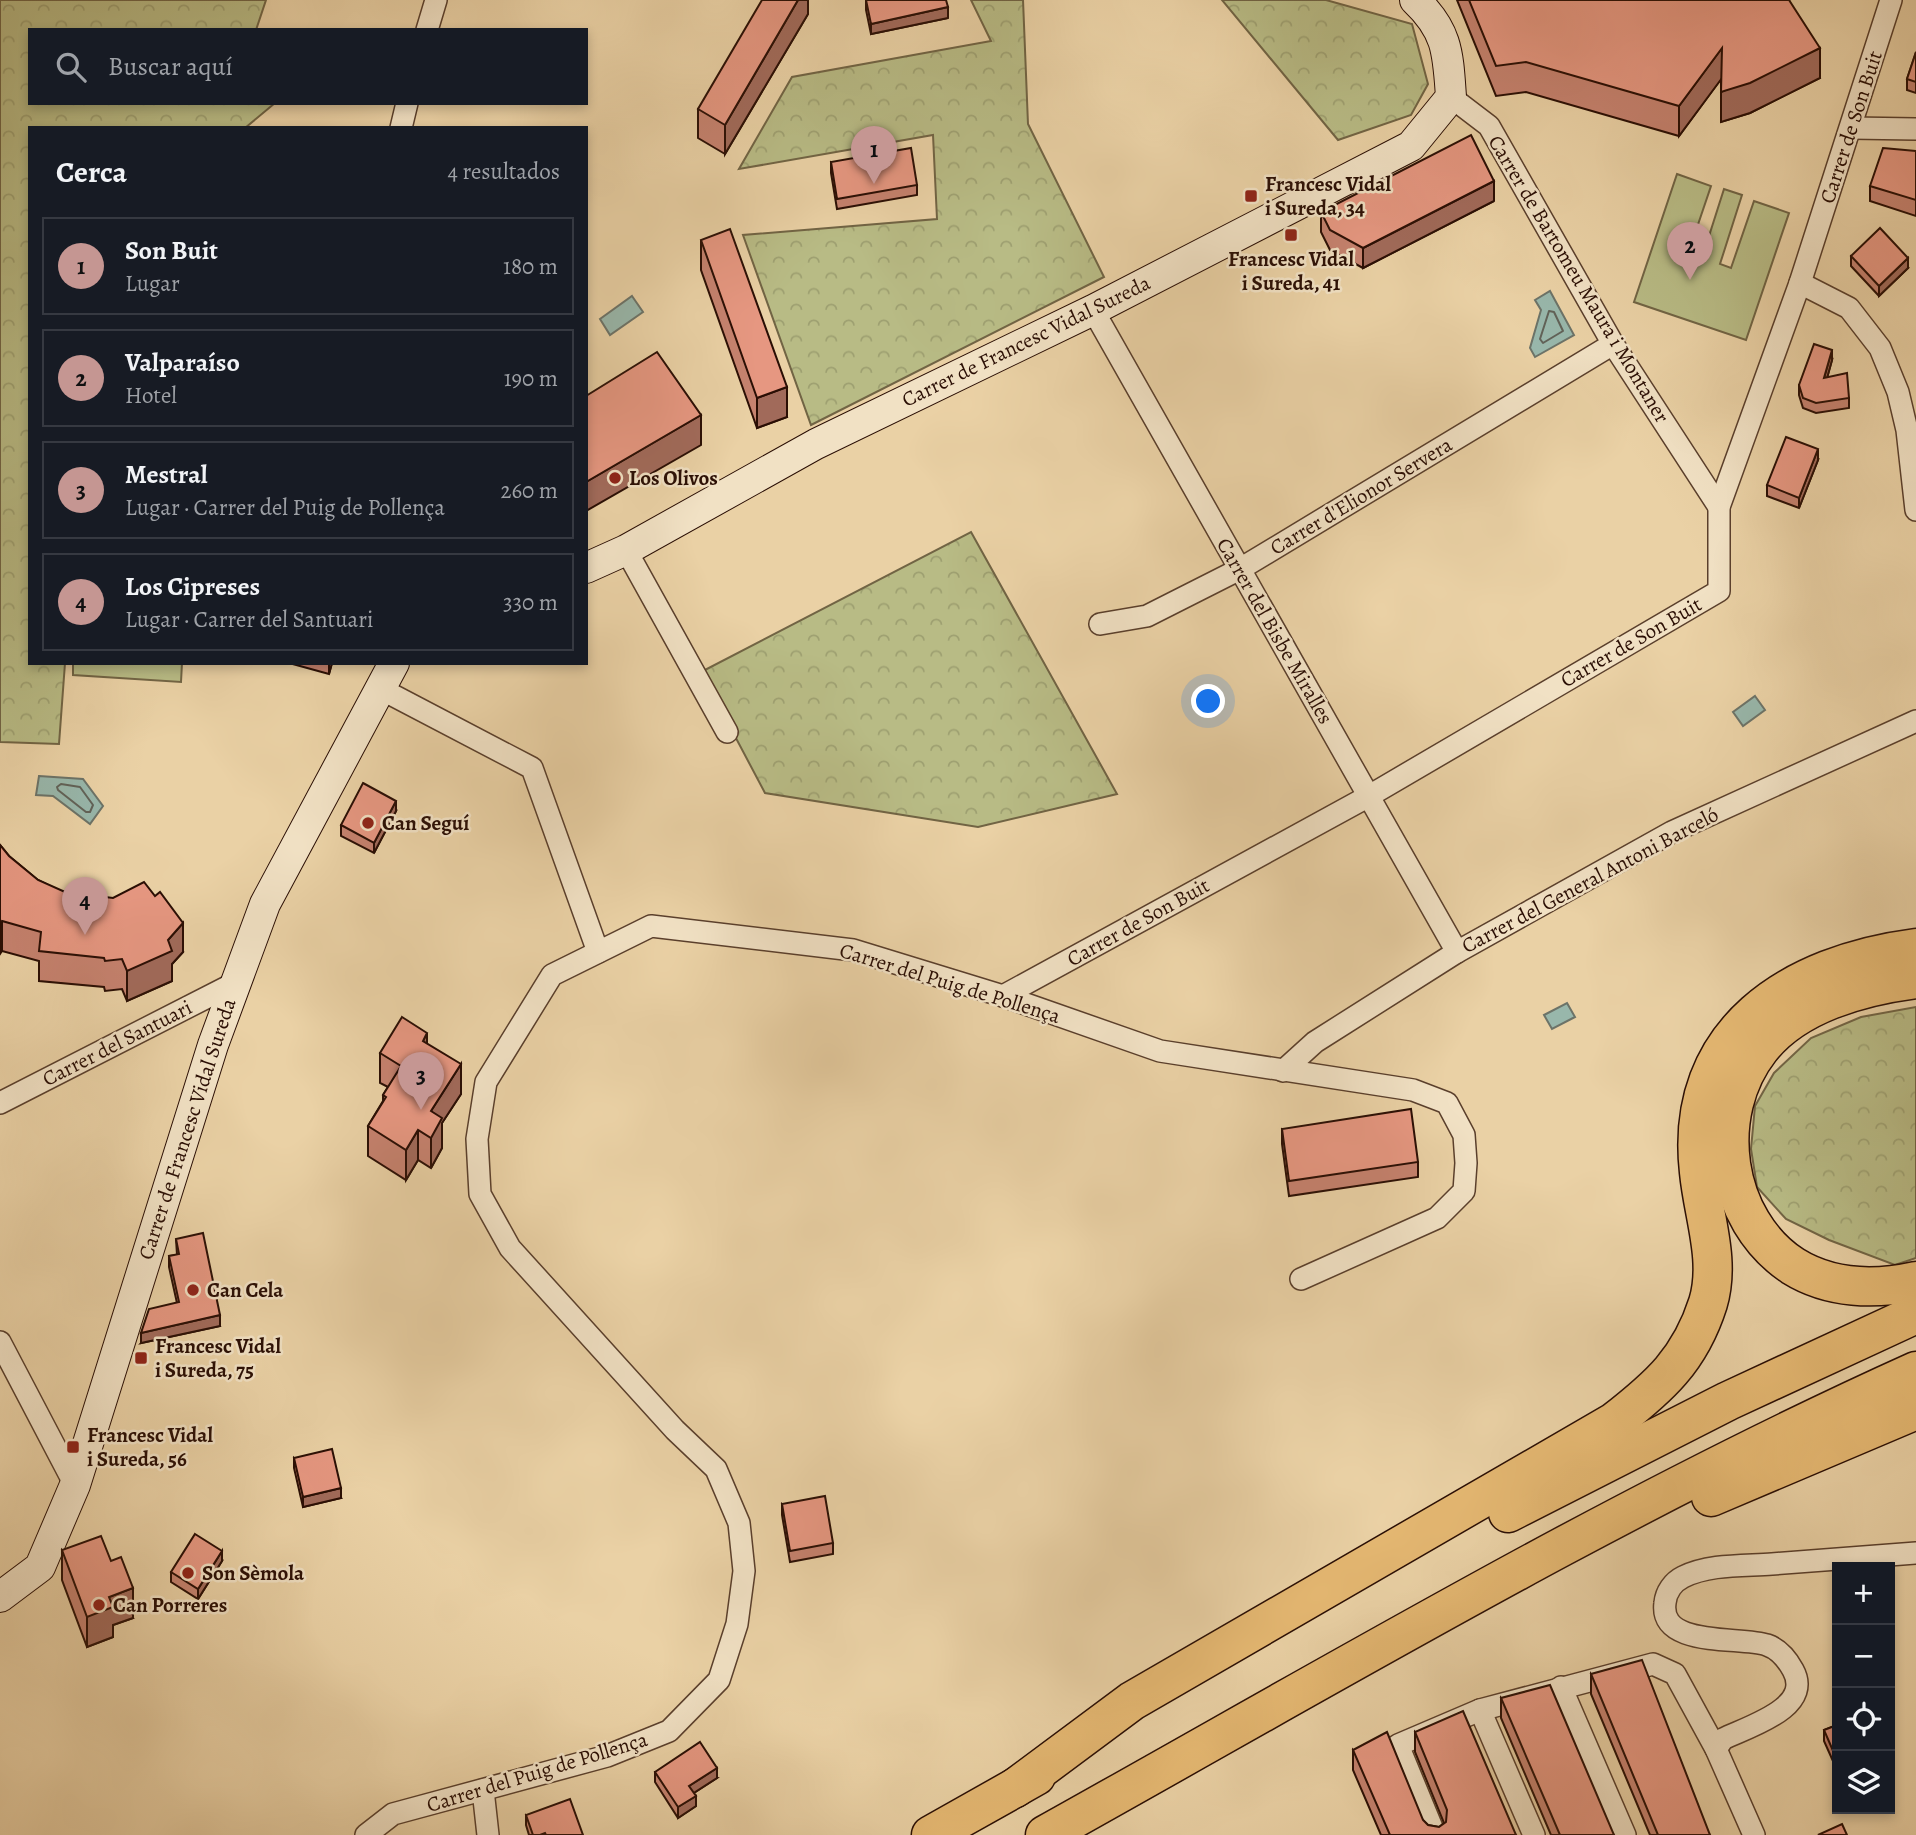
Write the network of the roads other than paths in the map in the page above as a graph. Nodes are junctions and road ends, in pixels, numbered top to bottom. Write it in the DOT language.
graph roads {
  1 [pos="436,0"];
  2 [pos="1415,0"];
  3 [pos="1891,0"];
  4 [pos="428,28"];
  5 [pos="1451,97"];
  6 [pos="407,105"];
  7 [pos="401,126"];
  8 [pos="1851,128"];
  9 [pos="1916,129"];
  10 [pos="1800,283"];
  11 [pos="1093,310"];
  12 [pos="1613,344"];
  13 [pos="1719,507"];
  14 [pos="1916,510"];
  15 [pos="626,550"];
  16 [pos="588,567"];
  17 [pos="1240,569"];
  18 [pos="1100,624"];
  19 [pos="387,676"];
  20 [pos="1916,721"];
  21 [pos="727,732"];
  22 [pos="1369,796"];
  23 [pos="1916,948"];
  24 [pos="598,952"];
  25 [pos="1457,952"];
  26 [pos="1916,979"];
  27 [pos="234,983"];
  28 [pos="1003,996"];
  29 [pos="1283,1071"];
  30 [pos="0,1103"];
  31 [pos="1301,1279"];
  32 [pos="1916,1280"];
  33 [pos="1916,1314"];
  34 [pos="0,1342"];
  35 [pos="1916,1371"];
  36 [pos="1916,1409"];
  37 [pos="75,1485"];
  38 [pos="1916,1553"];
  39 [pos="0,1597"];
  40 [pos="1470,1597"];
  41 [pos="1561,1687"];
  42 [pos="1480,1710"];
  43 [pos="1716,1749"];
  44 [pos="1015,1788"];
  45 [pos="483,1790"];
  46 [pos="366,1835"];
  47 [pos="488,1835"];
  48 [pos="931,1835"];
  49 [pos="1045,1835"];
  50 [pos="1435,1835"];
  51 [pos="1534,1835"];
  52 [pos="1625,1835"];
  53 [pos="1754,1835"];
  1 -- 4 [label="street"];
  2 -- 5 [label="street"];
  3 -- 8 [label="street, Carrer de Son Buit"];
  5 -- 11 [label="street, Carrer de Francesc Vidal Sureda"];
  5 -- 12 [label="street, Carrer de Bartomeu Maura i Montaner"];
  6 -- 7 [label="street"];
  8 -- 9 [label="street"];
  8 -- 10 [label="street, Carrer de Son Buit"];
  10 -- 13 [label="street, Carrer de Son Buit"];
  10 -- 14 [label="street"];
  11 -- 15 [label="street, Carrer de Francesc Vidal Sureda"];
  11 -- 17 [label="street, Carrer del Bisbe Miralles"];
  12 -- 13 [label="street, Carrer de Bartomeu Maura i Montaner"];
  12 -- 17 [label="street, Carrer d'Elionor Servera"];
  13 -- 22 [label="street, Carrer de Son Buit"];
  15 -- 16 [label="street, Carrer de Francesc Vidal Sureda"];
  15 -- 21 [label="street"];
  17 -- 18 [label="street, Carrer d'Elionor Servera"];
  17 -- 22 [label="street, Carrer del Bisbe Miralles"];
  19 -- 24 [label="street"];
  19 -- 27 [label="street, Carrer de Francesc Vidal Sureda"];
  20 -- 25 [label="street, Carrer del General Antoni Barceló"];
  22 -- 25 [label="street, Carrer del Bisbe Miralles"];
  22 -- 28 [label="street, Carrer de Son Buit"];
  23 -- 44 [label="highway"];
  24 -- 28 [label="street, Carrer del Puig de Pollença"];
  24 -- 45 [label="street, Carrer del Puig de Pollença"];
  25 -- 29 [label="street, Carrer del General Antoni Barceló"];
  26 -- 32 [label="highway"];
  27 -- 30 [label="street, Carrer del Santuari"];
  27 -- 37 [label="street, Carrer de Francesc Vidal Sureda"];
  28 -- 29 [label="street, Carrer del Puig de Pollença"];
  29 -- 31 [label="street, Carrer del Puig de Pollença"];
  33 -- 44 [label="highway"];
  34 -- 37 [label="street"];
  35 -- 40 [label="highway"];
  36 -- 40 [label="highway"];
  37 -- 39 [label="street, Carrer de Francesc Vidal Sureda"];
  38 -- 43 [label="street"];
  40 -- 49 [label="highway"];
  41 -- 42 [label="street"];
  41 -- 43 [label="street"];
  41 -- 52 [label="street"];
  42 -- 50 [label="street"];
  42 -- 51 [label="street"];
  43 -- 53 [label="street"];
  44 -- 48 [label="highway"];
  45 -- 46 [label="street, Carrer del Puig de Pollença"];
  45 -- 47 [label="street"];
}
